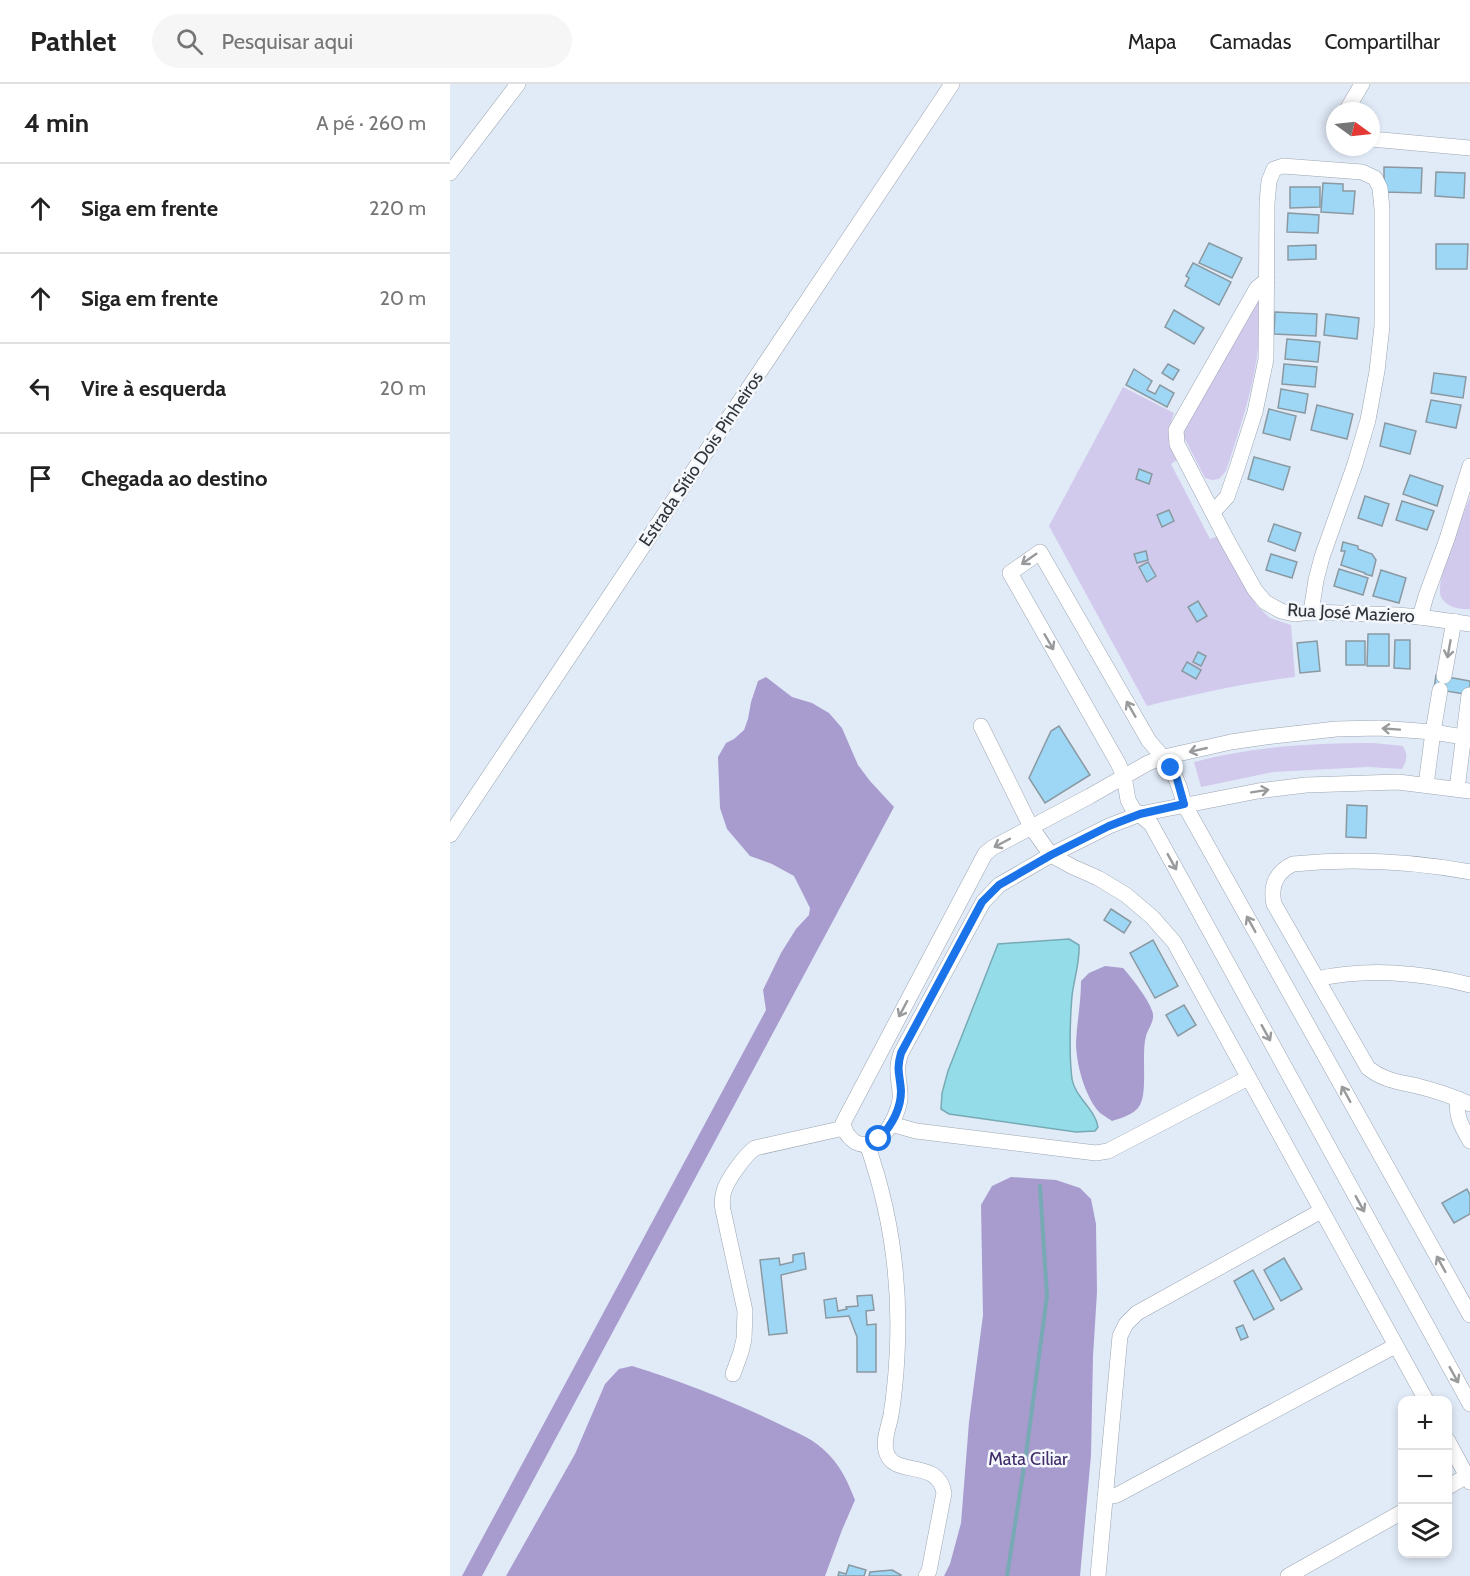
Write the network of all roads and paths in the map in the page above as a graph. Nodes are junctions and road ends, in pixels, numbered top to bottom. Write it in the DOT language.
graph roads {
  1 [pos="518,84"];
  2 [pos="952,84"];
  3 [pos="1362,84"];
  4 [pos="1351,102"];
  5 [pos="1380,140"];
  6 [pos="1470,148"];
  7 [pos="450,173"];
  8 [pos="1267,280"];
  9 [pos="1470,466"];
  10 [pos="1214,513"];
  11 [pos="1311,612"];
  12 [pos="1420,617"];
  13 [pos="1454,621"];
  14 [pos="1470,624"];
  15 [pos="1469,695"];
  16 [pos="981,726"];
  17 [pos="1432,732"];
  18 [pos="1467,738"];
  19 [pos="1164,757"];
  20 [pos="1124,776"];
  21 [pos="1426,786"];
  22 [pos="1463,790"];
  23 [pos="1184,804"];
  24 [pos="1140,814"];
  25 [pos="1031,827"];
  26 [pos="450,835"];
  27 [pos="1051,855"];
  28 [pos="1470,872"];
  29 [pos="1317,980"];
  30 [pos="1470,985"];
  31 [pos="1248,1078"];
  32 [pos="1464,1101"];
  33 [pos="891,1124"];
  34 [pos="844,1128"];
  35 [pos="1470,1141"];
  36 [pos="867,1144"];
  37 [pos="1321,1211"];
  38 [pos="1470,1316"];
  39 [pos="1395,1346"];
  40 [pos="733,1374"];
  41 [pos="1423,1396"];
  42 [pos="1470,1404"];
  43 [pos="1452,1448"];
  44 [pos="1469,1477"];
  45 [pos="1452,1484"];
  46 [pos="1105,1497"];
  47 [pos="1398,1514"];
  48 [pos="926,1576"];
  49 [pos="1098,1576"];
  50 [pos="1288,1576"];
  1 -- 7 [label="street"];
  2 -- 26 [label="street, Estrada Sítio Dois Pinheiros"];
  3 -- 4 [label="street"];
  5 -- 6 [label="street"];
  8 -- 10 [label="street"];
  8 -- 10 [label="street, Rua José Maziero"];
  8 -- 11 [label="street"];
  9 -- 12 [label="street"];
  10 -- 11 [label="street, Rua José Maziero"];
  11 -- 12 [label="street, Rua José Maziero"];
  12 -- 13 [label="street, Rua José Maziero"];
  13 -- 14 [label="street, Rua José Maziero"];
  13 -- 17 [label="street, one-way"];
  15 -- 18 [label="street"];
  16 -- 25 [label="street"];
  17 -- 18 [label="street"];
  17 -- 19 [label="street, one-way"];
  17 -- 21 [label="street"];
  18 -- 22 [label="street"];
  19 -- 20 [label="street"];
  19 -- 20 [label="street, one-way"];
  19 -- 23 [label="street"];
  20 -- 24 [label="street"];
  20 -- 25 [label="street"];
  21 -- 22 [label="street"];
  23 -- 21 [label="street, one-way"];
  23 -- 24 [label="street"];
  38 -- 23 [label="street, one-way"];
  24 -- 27 [label="street"];
  24 -- 42 [label="street, one-way"];
  25 -- 27 [label="street"];
  25 -- 34 [label="street, one-way"];
  27 -- 31 [label="street"];
  27 -- 33 [label="street"];
  28 -- 29 [label="street"];
  29 -- 30 [label="street"];
  29 -- 32 [label="street"];
  31 -- 33 [label="street"];
  31 -- 37 [label="street"];
  32 -- 35 [label="street"];
  33 -- 36 [label="street"];
  34 -- 36 [label="street"];
  34 -- 40 [label="street"];
  36 -- 48 [label="street"];
  37 -- 39 [label="street"];
  37 -- 46 [label="street"];
  39 -- 41 [label="street"];
  39 -- 46 [label="street"];
  43 -- 44 [label="street"];
  44 -- 45 [label="street"];
  46 -- 49 [label="street"];
  47 -- 50 [label="street"];
}
